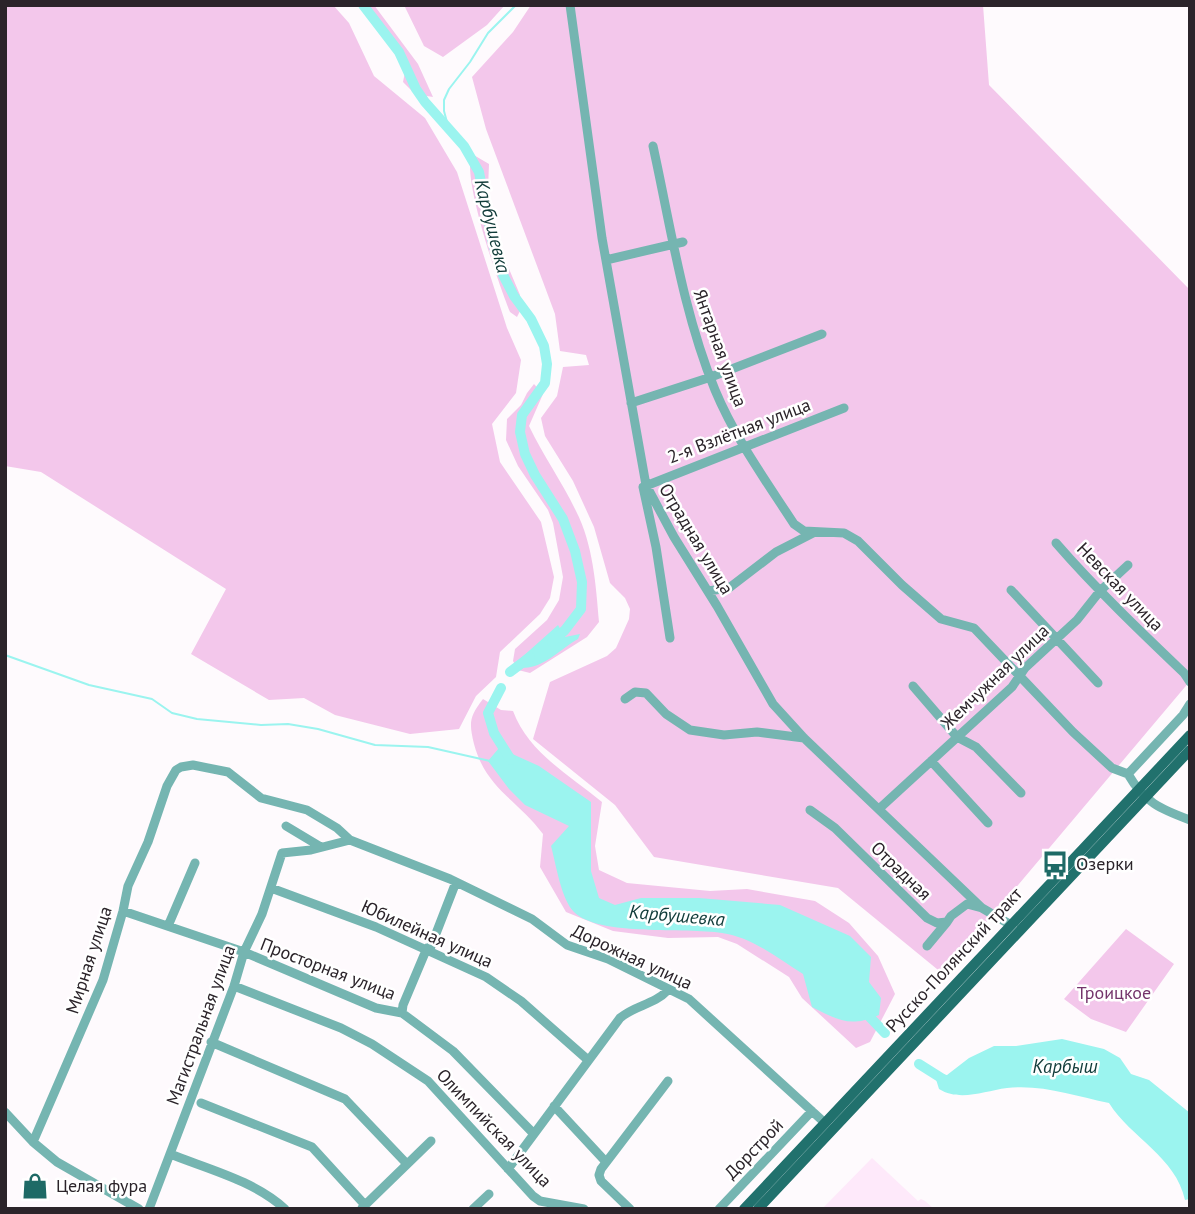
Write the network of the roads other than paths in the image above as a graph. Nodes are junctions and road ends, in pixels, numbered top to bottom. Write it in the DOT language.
graph roads {
  1 [pos="570,5"];
  2 [pos="653,146"];
  3 [pos="678,243"];
  4 [pos="606,260"];
  5 [pos="822,334"];
  6 [pos="710,377"];
  7 [pos="631,403"];
  8 [pos="844,408"];
  9 [pos="744,449"];
  10 [pos="646,485"];
  11 [pos="813,533"];
  12 [pos="1056,543"];
  13 [pos="1128,565"];
  14 [pos="1011,590"];
  15 [pos="708,591"];
  16 [pos="1100,591"];
  17 [pos="670,638"];
  18 [pos="1057,638"];
  19 [pos="1019,676"];
  20 [pos="1190,682"];
  21 [pos="1098,683"];
  22 [pos="914,686"];
  23 [pos="625,699"];
  24 [pos="1190,704"];
  25 [pos="1190,735"];
  26 [pos="957,737"];
  27 [pos="804,738"];
  28 [pos="1190,750"];
  29 [pos="931,761"];
  30 [pos="1128,774"];
  31 [pos="167,786"];
  32 [pos="1020,793"];
  33 [pos="1141,794"];
  34 [pos="880,808"];
  35 [pos="810,810"];
  36 [pos="1190,820"];
  37 [pos="988,823"];
  38 [pos="286,826"];
  39 [pos="350,839"];
  40 [pos="321,847"];
  41 [pos="195,863"];
  42 [pos="456,883"];
  43 [pos="271,888"];
  44 [pos="982,908"];
  45 [pos="123,911"];
  46 [pos="947,922"];
  47 [pos="1011,925"];
  48 [pos="168,926"];
  49 [pos="927,946"];
  50 [pos="429,949"];
  51 [pos="244,952"];
  52 [pos="234,986"];
  53 [pos="668,990"];
  54 [pos="402,1013"];
  55 [pos="211,1042"];
  56 [pos="588,1060"];
  57 [pos="668,1081"];
  58 [pos="201,1103"];
  59 [pos="554,1106"];
  60 [pos="812,1111"];
  61 [pos="5,1112"];
  62 [pos="825,1123"];
  63 [pos="533,1133"];
  64 [pos="431,1141"];
  65 [pos="33,1142"];
  66 [pos="170,1154"];
  67 [pos="606,1162"];
  68 [pos="407,1164"];
  69 [pos="508,1169"];
  70 [pos="489,1194"];
  71 [pos="362,1207"];
  72 [pos="139,1209"];
  73 [pos="149,1209"];
  74 [pos="285,1209"];
  75 [pos="473,1209"];
  76 [pos="584,1209"];
  77 [pos="630,1209"];
  78 [pos="719,1209"];
  79 [pos="744,1209"];
  80 [pos="758,1209"];
  1 -- 4 [label="street, Отрадная улица"];
  2 -- 3 [label="street, Янтарная улица"];
  3 -- 4 [label="street"];
  3 -- 6 [label="street, Янтарная улица"];
  4 -- 7 [label="street, Отрадная улица"];
  5 -- 6 [label="street"];
  6 -- 7 [label="street"];
  6 -- 9 [label="street, Янтарная улица"];
  7 -- 10 [label="street, Отрадная улица"];
  8 -- 9 [label="street, 2-я Взлётная улица"];
  9 -- 10 [label="street, 2-я Взлётная улица"];
  9 -- 11 [label="street, Янтарная улица"];
  10 -- 15 [label="street, Отрадная улица"];
  10 -- 17 [label="street"];
  11 -- 15 [label="street"];
  11 -- 19 [label="street"];
  12 -- 16 [label="street, Невская улица"];
  13 -- 16 [label="street, Жемчужная улица"];
  14 -- 18 [label="street"];
  15 -- 27 [label="street, Отрадная улица"];
  16 -- 18 [label="street, Жемчужная улица"];
  16 -- 20 [label="street, Невская улица"];
  18 -- 19 [label="street, Жемчужная улица"];
  18 -- 21 [label="street"];
  19 -- 26 [label="street, Жемчужная улица"];
  19 -- 30 [label="street"];
  22 -- 26 [label="street"];
  23 -- 27 [label="street"];
  24 -- 30 [label="street"];
  25 -- 33 [label="main road, Русско-Полянский тракт"];
  26 -- 29 [label="street, Жемчужная улица"];
  26 -- 32 [label="street"];
  27 -- 34 [label="street, Отрадная улица"];
  28 -- 33 [label="main road, Русско-Полянский тракт"];
  29 -- 34 [label="street, Жемчужная улица"];
  29 -- 37 [label="street"];
  30 -- 33 [label="street"];
  31 -- 39 [label="street, Дорожная улица"];
  31 -- 45 [label="street, Мирная улица"];
  33 -- 36 [label="street"];
  33 -- 47 [label="main road, Русско-Полянский тракт"];
  33 -- 80 [label="main road, Русско-Полянский тракт"];
  34 -- 44 [label="street, Отрадная улица"];
  35 -- 46 [label="street, Отрадная"];
  38 -- 40 [label="street"];
  39 -- 40 [label="street"];
  39 -- 42 [label="street, Дорожная улица"];
  40 -- 43 [label="street, Магистральная улица"];
  41 -- 48 [label="street"];
  42 -- 50 [label="street"];
  42 -- 53 [label="street, Дорожная улица"];
  43 -- 50 [label="street, Юбилейная улица"];
  43 -- 51 [label="street, Магистральная улица"];
  44 -- 46 [label="street"];
  44 -- 47 [label="street"];
  45 -- 48 [label="street, Просторная улица"];
  45 -- 65 [label="street, Мирная улица"];
  46 -- 49 [label="street"];
  47 -- 62 [label="main road, Русско-Полянский тракт"];
  48 -- 51 [label="street, Просторная улица"];
  50 -- 54 [label="street"];
  50 -- 56 [label="street, Юбилейная улица"];
  51 -- 52 [label="street, Магистральная улица"];
  51 -- 54 [label="street, Просторная улица"];
  52 -- 55 [label="street, Магистральная улица"];
  52 -- 69 [label="street, Олимпийская улица"];
  53 -- 56 [label="street"];
  53 -- 60 [label="street, Дорожная улица"];
  54 -- 63 [label="street"];
  55 -- 66 [label="street, Магистральная улица"];
  55 -- 68 [label="street"];
  56 -- 59 [label="street"];
  57 -- 67 [label="street"];
  58 -- 71 [label="street"];
  59 -- 63 [label="street"];
  59 -- 67 [label="street"];
  60 -- 62 [label="street, Дорожная улица"];
  60 -- 78 [label="street, Дорстрой"];
  61 -- 65 [label="street"];
  62 -- 79 [label="main road, Русско-Полянский тракт"];
  63 -- 69 [label="street"];
  64 -- 68 [label="street"];
  65 -- 72 [label="street"];
  66 -- 73 [label="street, Магистральная улица"];
  66 -- 74 [label="street"];
  67 -- 77 [label="street"];
  68 -- 71 [label="street"];
  69 -- 76 [label="street, Олимпийская улица"];
  70 -- 75 [label="street"];
}
